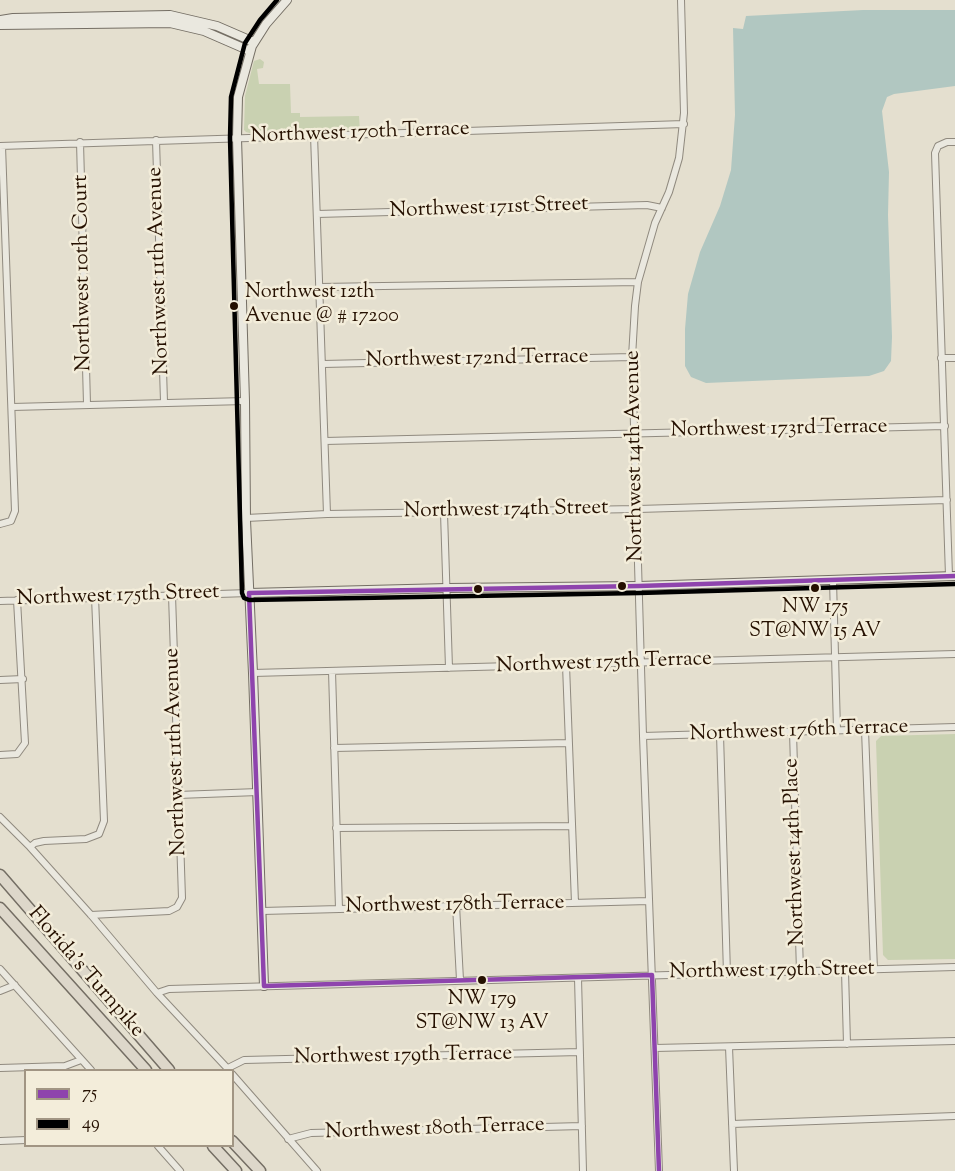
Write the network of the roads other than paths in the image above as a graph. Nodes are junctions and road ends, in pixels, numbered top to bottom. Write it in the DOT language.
graph roads {
  1 [pos="287,0"];
  2 [pos="681,0"];
  3 [pos="0,20"];
  4 [pos="13,22"];
  5 [pos="0,25"];
  6 [pos="252,46"];
  7 [pos="684,124"];
  8 [pos="314,135"];
  9 [pos="237,138"];
  10 [pos="156,140"];
  11 [pos="955,141"];
  12 [pos="81,142"];
  13 [pos="1,146"];
  14 [pos="662,208"];
  15 [pos="317,214"];
  16 [pos="638,282"];
  17 [pos="320,287"];
  18 [pos="632,357"];
  19 [pos="941,358"];
  20 [pos="955,358"];
  21 [pos="322,364"];
  22 [pos="245,401"];
  23 [pos="164,402"];
  24 [pos="87,404"];
  25 [pos="12,407"];
  26 [pos="945,426"];
  27 [pos="634,434"];
  28 [pos="325,441"];
  29 [pos="947,500"];
  30 [pos="638,509"];
  31 [pos="444,513"];
  32 [pos="327,514"];
  33 [pos="246,518"];
  34 [pos="0,524"];
  35 [pos="952,576"];
  36 [pos="833,580"];
  37 [pos="639,586"];
  38 [pos="447,588"];
  39 [pos="249,593"];
  40 [pos="172,595"];
  41 [pos="95,597"];
  42 [pos="17,600"];
  43 [pos="0,601"];
  44 [pos="955,654"];
  45 [pos="835,658"];
  46 [pos="641,663"];
  47 [pos="566,665"];
  48 [pos="449,668"];
  49 [pos="332,671"];
  50 [pos="253,673"];
  51 [pos="23,679"];
  52 [pos="0,680"];
  53 [pos="955,727"];
  54 [pos="837,730"];
  55 [pos="865,730"];
  56 [pos="793,732"];
  57 [pos="720,734"];
  58 [pos="643,736"];
  59 [pos="569,743"];
  60 [pos="334,748"];
  61 [pos="0,755"];
  62 [pos="258,792"];
  63 [pos="178,795"];
  64 [pos="0,817"];
  65 [pos="572,826"];
  66 [pos="336,828"];
  67 [pos="30,847"];
  68 [pos="0,875"];
  69 [pos="649,901"];
  70 [pos="575,903"];
  71 [pos="456,905"];
  72 [pos="0,908"];
  73 [pos="339,909"];
  74 [pos="262,911"];
  75 [pos="91,915"];
  76 [pos="955,967"];
  77 [pos="0,969"];
  78 [pos="874,970"];
  79 [pos="845,971"];
  80 [pos="800,972"];
  81 [pos="727,974"];
  82 [pos="652,975"];
  83 [pos="578,978"];
  84 [pos="460,980"];
  85 [pos="15,986"];
  86 [pos="264,986"];
  87 [pos="0,991"];
  88 [pos="158,993"];
  89 [pos="955,1041"];
  90 [pos="847,1044"];
  91 [pos="729,1047"];
  92 [pos="655,1048"];
  93 [pos="580,1052"];
  94 [pos="81,1060"];
  95 [pos="0,1068"];
  96 [pos="89,1069"];
  97 [pos="144,1069"];
  98 [pos="168,1069"];
  99 [pos="228,1069"];
  100 [pos="233,1069"];
  101 [pos="234,1076"];
  102 [pos="955,1116"];
  103 [pos="732,1124"];
  104 [pos="582,1126"];
  105 [pos="288,1139"];
  106 [pos="24,1140"];
  107 [pos="0,1141"];
  108 [pos="234,1143"];
  109 [pos="159,1147"];
  110 [pos="214,1147"];
  111 [pos="180,1171"];
  112 [pos="236,1171"];
  113 [pos="260,1171"];
  114 [pos="317,1171"];
  115 [pos="583,1171"];
  116 [pos="659,1171"];
  117 [pos="734,1171"];
  1 -- 6 [label="street"];
  2 -- 7 [label="street, Northwest 14th Avenue"];
  3 -- 4 [label="street"];
  4 -- 5 [label="street"];
  4 -- 6 [label="street"];
  6 -- 9 [label="street"];
  7 -- 8 [label="street, Northwest 170th Terrace"];
  7 -- 14 [label="street, Northwest 14th Avenue"];
  8 -- 9 [label="street, Northwest 170th Terrace"];
  8 -- 15 [label="street"];
  9 -- 10 [label="street, Northwest 170th Terrace"];
  9 -- 22 [label="street"];
  10 -- 12 [label="street, Northwest 170th Terrace"];
  10 -- 23 [label="street, Northwest 11th Avenue"];
  11 -- 19 [label="street"];
  12 -- 13 [label="street, Northwest 170th Terrace"];
  12 -- 24 [label="street, Northwest 10th Court"];
  13 -- 25 [label="street"];
  14 -- 15 [label="street, Northwest 171st Street"];
  14 -- 16 [label="street, Northwest 14th Avenue"];
  15 -- 17 [label="street"];
  16 -- 17 [label="street"];
  16 -- 18 [label="street, Northwest 14th Avenue"];
  17 -- 21 [label="street"];
  18 -- 21 [label="street, Northwest 172nd Terrace"];
  18 -- 27 [label="street, Northwest 14th Avenue"];
  19 -- 20 [label="street"];
  19 -- 26 [label="street"];
  21 -- 28 [label="street"];
  22 -- 23 [label="street"];
  22 -- 33 [label="street"];
  23 -- 24 [label="street"];
  24 -- 25 [label="street"];
  25 -- 34 [label="street"];
  26 -- 27 [label="street, Northwest 173rd Terrace"];
  26 -- 29 [label="street"];
  27 -- 28 [label="street, Northwest 173rd Terrace"];
  27 -- 30 [label="street, Northwest 14th Avenue"];
  28 -- 32 [label="street"];
  29 -- 30 [label="street, Northwest 174th Street"];
  29 -- 35 [label="street"];
  30 -- 31 [label="street, Northwest 174th Street"];
  30 -- 37 [label="street, Northwest 14th Avenue"];
  31 -- 32 [label="street, Northwest 174th Street"];
  31 -- 38 [label="street"];
  32 -- 33 [label="street, Northwest 174th Street"];
  33 -- 39 [label="street"];
  35 -- 36 [label="street, Northwest 175th Street"];
  36 -- 37 [label="street, Northwest 175th Street"];
  36 -- 45 [label="street"];
  37 -- 38 [label="street, Northwest 175th Street"];
  37 -- 46 [label="street, Northwest 14th Avenue"];
  38 -- 39 [label="street, Northwest 175th Street"];
  38 -- 48 [label="street"];
  39 -- 40 [label="street, Northwest 175th Street"];
  39 -- 50 [label="street"];
  40 -- 41 [label="street, Northwest 175th Street"];
  40 -- 63 [label="street, Northwest 11th Avenue"];
  41 -- 42 [label="street, Northwest 175th Street"];
  41 -- 67 [label="street"];
  42 -- 43 [label="street, Northwest 175th Street"];
  42 -- 51 [label="street"];
  44 -- 45 [label="street, Northwest 175th Terrace"];
  45 -- 46 [label="street, Northwest 175th Terrace"];
  45 -- 54 [label="street"];
  46 -- 47 [label="street, Northwest 175th Terrace"];
  46 -- 58 [label="street, Northwest 14th Avenue"];
  47 -- 48 [label="street, Northwest 175th Terrace"];
  47 -- 59 [label="street"];
  48 -- 49 [label="street, Northwest 175th Terrace"];
  49 -- 50 [label="street, Northwest 175th Terrace"];
  49 -- 60 [label="street"];
  50 -- 62 [label="street"];
  51 -- 52 [label="street"];
  51 -- 61 [label="street"];
  53 -- 55 [label="street, Northwest 176th Terrace"];
  54 -- 55 [label="street, Northwest 176th Terrace"];
  54 -- 56 [label="street, Northwest 176th Terrace"];
  55 -- 78 [label="street"];
  56 -- 57 [label="street, Northwest 176th Terrace"];
  56 -- 80 [label="street, Northwest 14th Place"];
  57 -- 58 [label="street, Northwest 176th Terrace"];
  57 -- 81 [label="street"];
  58 -- 69 [label="street, Northwest 14th Avenue"];
  59 -- 60 [label="street"];
  59 -- 65 [label="street"];
  60 -- 66 [label="street"];
  62 -- 63 [label="street"];
  62 -- 74 [label="street"];
  63 -- 75 [label="street, Northwest 11th Avenue"];
  64 -- 67 [label="street"];
  65 -- 66 [label="street"];
  65 -- 70 [label="street"];
  66 -- 73 [label="street"];
  67 -- 75 [label="street"];
  68 -- 98 [label="highway, Florida's Turnpike"];
  69 -- 70 [label="street, Northwest 178th Terrace"];
  69 -- 82 [label="street, Northwest 14th Avenue"];
  70 -- 71 [label="street, Northwest 178th Terrace"];
  71 -- 73 [label="street, Northwest 178th Terrace"];
  71 -- 84 [label="street"];
  72 -- 97 [label="highway, Florida's Turnpike"];
  73 -- 74 [label="street, Northwest 178th Terrace"];
  74 -- 86 [label="street"];
  75 -- 88 [label="street"];
  76 -- 78 [label="street, Northwest 179th Street"];
  77 -- 85 [label="street"];
  78 -- 79 [label="street, Northwest 179th Street"];
  79 -- 80 [label="street, Northwest 179th Street"];
  79 -- 90 [label="street"];
  80 -- 81 [label="street, Northwest 179th Street"];
  81 -- 82 [label="street, Northwest 179th Street"];
  82 -- 83 [label="street, Northwest 179th Street"];
  82 -- 92 [label="street, Northwest 14th Avenue"];
  83 -- 84 [label="street, Northwest 179th Street"];
  83 -- 93 [label="street"];
  84 -- 86 [label="street, Northwest 179th Street"];
  85 -- 87 [label="street"];
  85 -- 94 [label="street"];
  86 -- 88 [label="street, Northwest 179th Street"];
  88 -- 99 [label="street"];
  89 -- 90 [label="street"];
  90 -- 91 [label="street"];
  91 -- 92 [label="street"];
  91 -- 103 [label="street"];
  92 -- 116 [label="street, Northwest 14th Avenue"];
  93 -- 100 [label="street, Northwest 179th Terrace"];
  93 -- 104 [label="street"];
  94 -- 95 [label="street"];
  94 -- 96 [label="street"];
  101 -- 105 [label="street"];
  102 -- 103 [label="street"];
  103 -- 117 [label="street"];
  104 -- 105 [label="street, Northwest 180th Terrace"];
  104 -- 115 [label="street"];
  105 -- 114 [label="street"];
  106 -- 107 [label="street"];
  108 -- 113 [label="highway"];
  109 -- 111 [label="street"];
  110 -- 112 [label="highway"];
}
